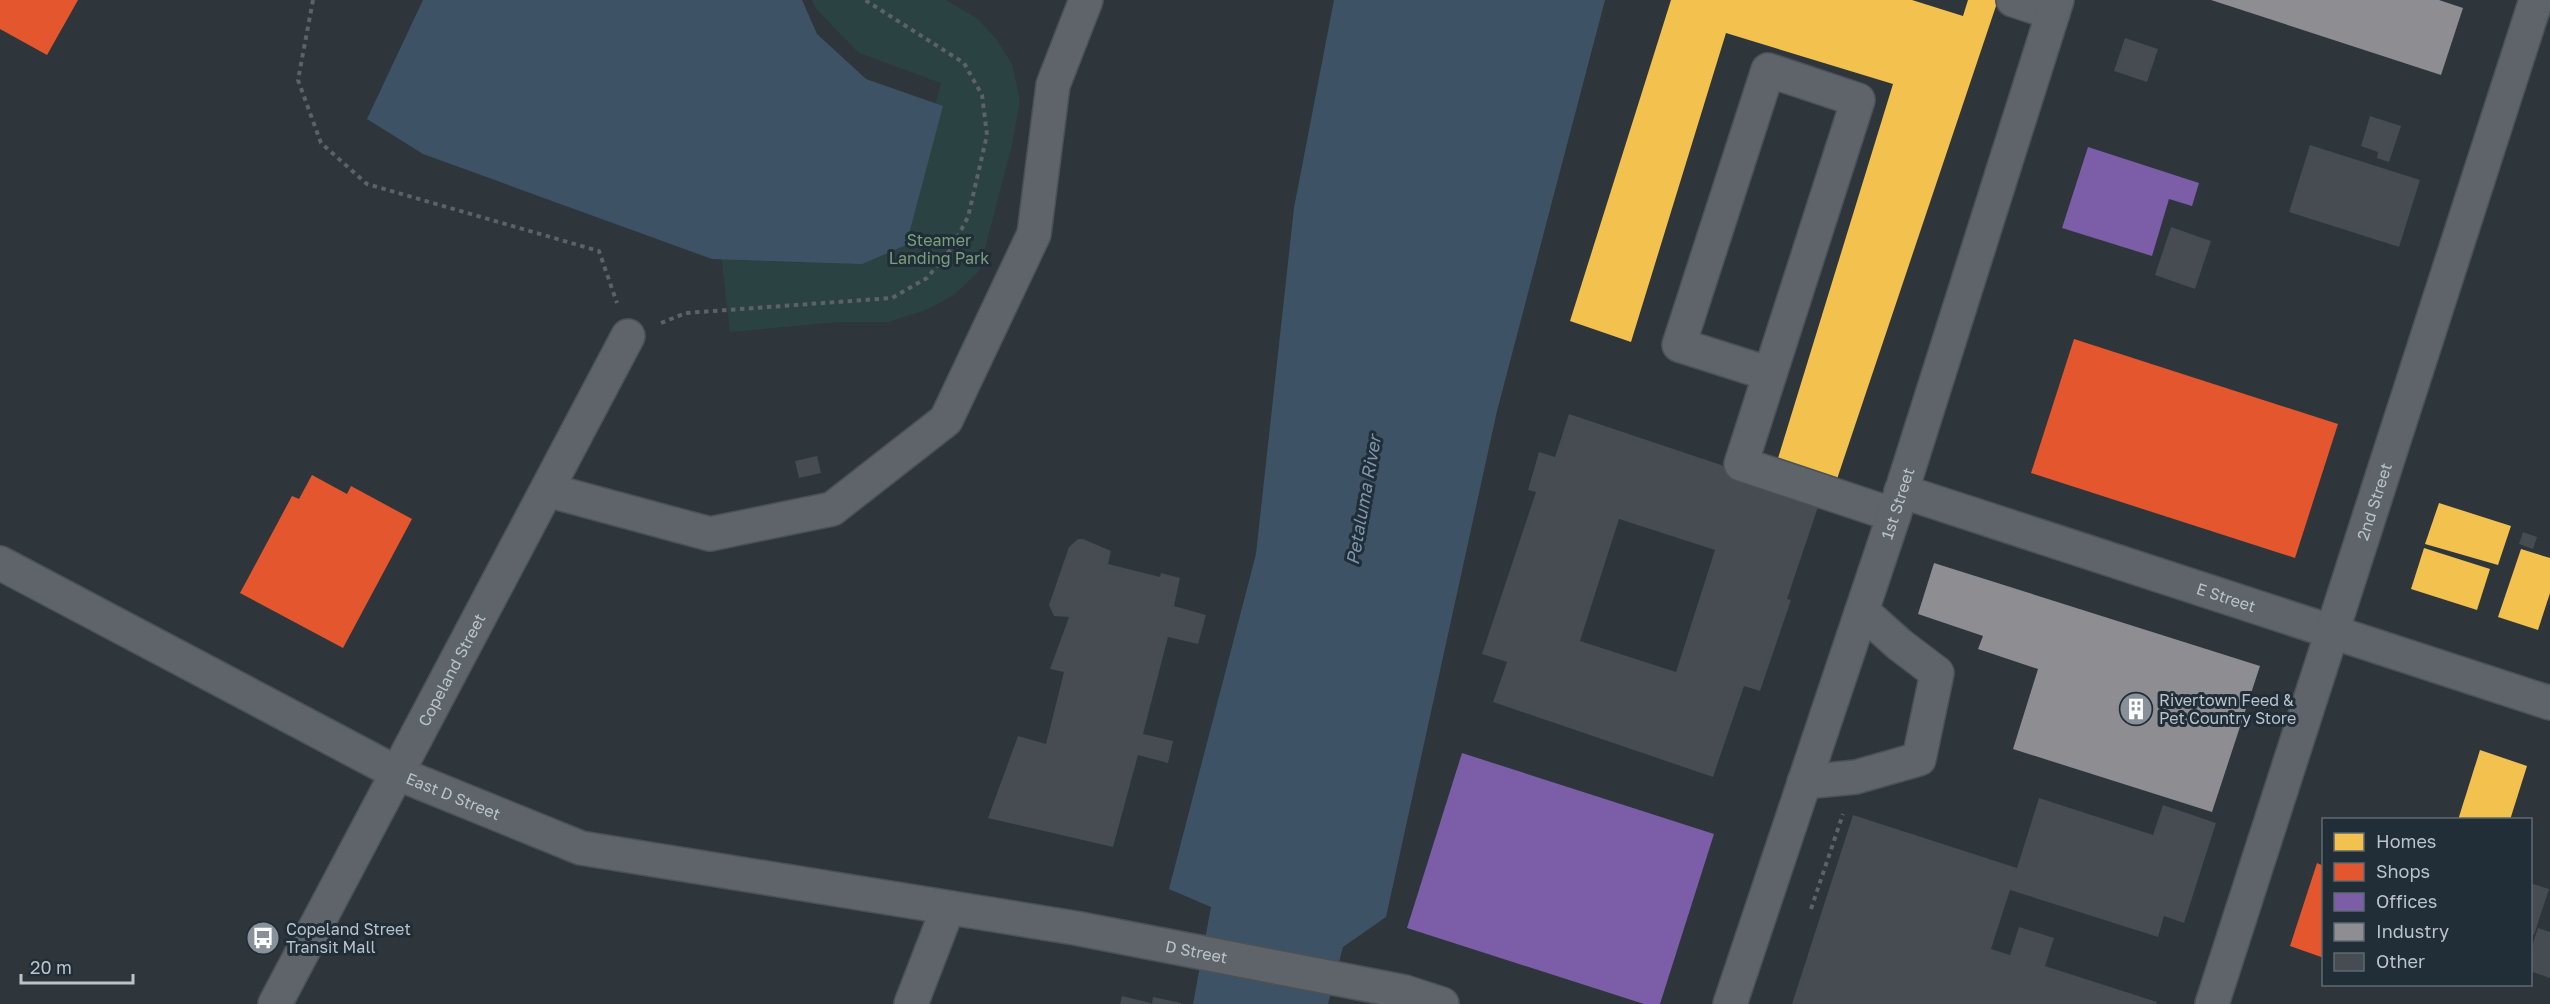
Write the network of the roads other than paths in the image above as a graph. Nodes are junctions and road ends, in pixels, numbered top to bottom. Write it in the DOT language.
graph roads {
  1 [pos="1086,0"];
  2 [pos="2013,0"];
  3 [pos="2536,0"];
  4 [pos="2055,7"];
  5 [pos="628,336"];
  6 [pos="1770,374"];
  7 [pos="547,490"];
  8 [pos="1898,503"];
  9 [pos="0,563"];
  10 [pos="1862,611"];
  11 [pos="2333,632"];
  12 [pos="2550,703"];
  13 [pos="399,774"];
  14 [pos="1804,782"];
  15 [pos="948,908"];
  16 [pos="275,1004"];
  17 [pos="911,1004"];
  18 [pos="1442,1004"];
  19 [pos="1730,1004"];
  20 [pos="2212,1004"];
  1 -- 7 [label="street"];
  2 -- 4 [label="street"];
  3 -- 11 [label="street, 2nd Street"];
  4 -- 8 [label="street, 1st Street"];
  5 -- 7 [label="street, Copeland Street"];
  6 -- 6 [label="street"];
  6 -- 8 [label="street, E Street"];
  7 -- 13 [label="street, Copeland Street"];
  8 -- 10 [label="street, 1st Street"];
  8 -- 11 [label="street, E Street"];
  9 -- 13 [label="street, East D Street"];
  10 -- 14 [label="street, 1st Street"];
  10 -- 14 [label="street"];
  11 -- 12 [label="street, E Street"];
  11 -- 20 [label="street, 2nd Street"];
  13 -- 15 [label="street, East D Street"];
  13 -- 16 [label="street, Copeland Street"];
  14 -- 19 [label="street, 1st Street"];
  15 -- 17 [label="street"];
  15 -- 18 [label="street, D Street"];
}
